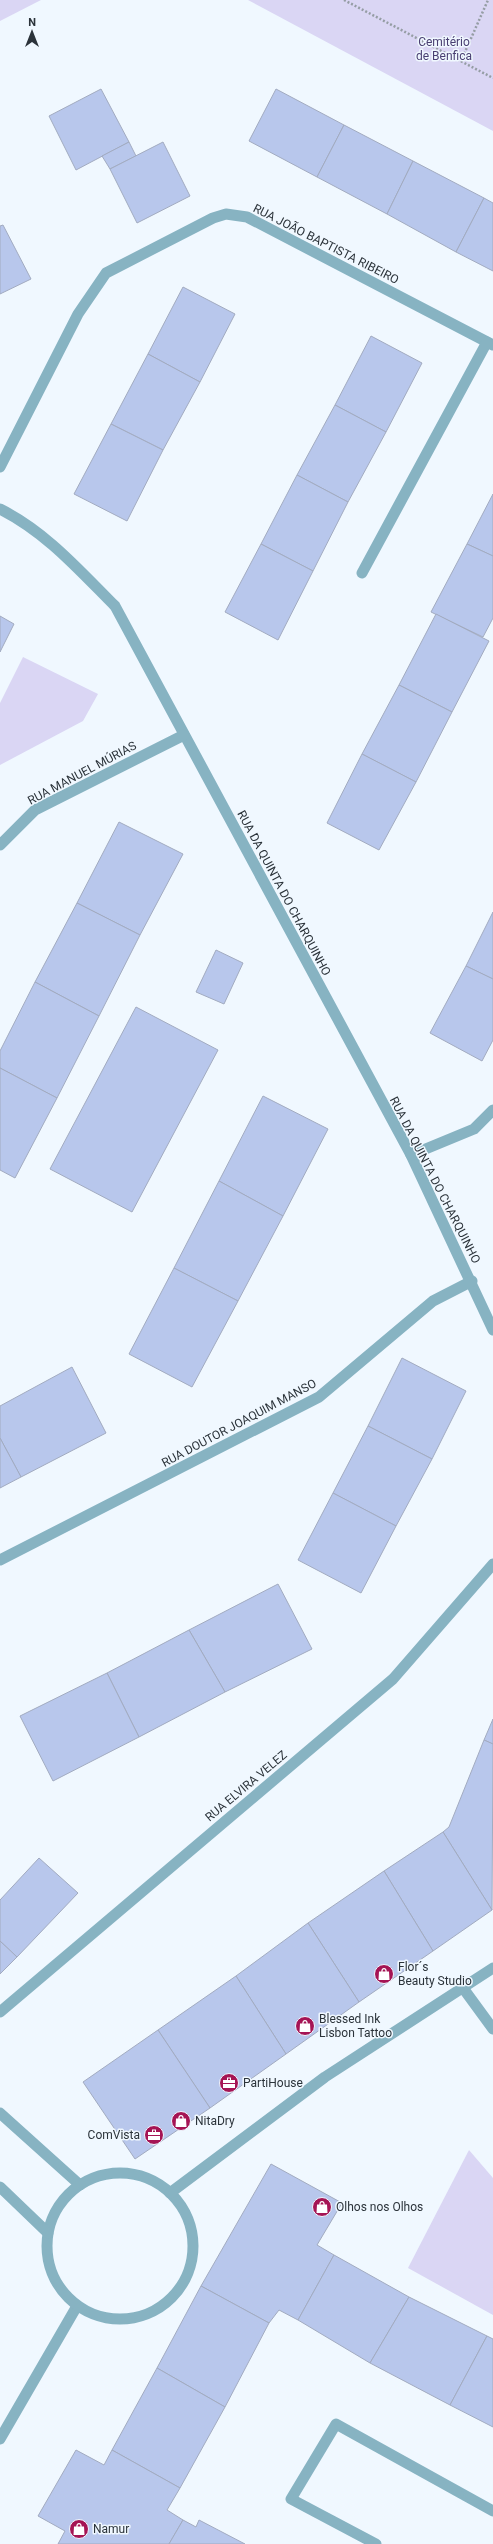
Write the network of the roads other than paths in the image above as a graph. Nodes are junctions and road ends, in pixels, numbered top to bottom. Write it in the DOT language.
graph roads {
  1 [pos="490,344"];
  2 [pos="0,467"];
  3 [pos="0,509"];
  4 [pos="362,573"];
  5 [pos="184,735"];
  6 [pos="0,845"];
  7 [pos="493,1110"];
  8 [pos="411,1155"];
  9 [pos="472,1281"];
  10 [pos="493,1330"];
  11 [pos="0,1560"];
  12 [pos="493,1564"];
  13 [pos="493,1968"];
  14 [pos="463,1988"];
  15 [pos="0,2012"];
  16 [pos="493,2029"];
  17 [pos="0,2113"];
  18 [pos="80,2185"];
  19 [pos="0,2187"];
  20 [pos="170,2194"];
  21 [pos="48,2233"];
  22 [pos="77,2306"];
  23 [pos="0,2440"];
  24 [pos="493,2511"];
  25 [pos="376,2544"];
  1 -- 2 [label="street, RUA JOÃO BAPTISTA RIBEIRO"];
  1 -- 4 [label="street"];
  3 -- 5 [label="street, RUA DA QUINTA DO CHARQUINHO"];
  5 -- 6 [label="street, RUA MANUEL MÚRIAS"];
  5 -- 8 [label="street, RUA DA QUINTA DO CHARQUINHO"];
  7 -- 8 [label="street"];
  8 -- 9 [label="street, RUA DA QUINTA DO CHARQUINHO"];
  9 -- 10 [label="street, RUA DA QUINTA DO CHARQUINHO"];
  9 -- 11 [label="street, RUA DOUTOR JOAQUIM MANSO"];
  12 -- 15 [label="street, RUA ELVIRA VELEZ"];
  13 -- 14 [label="street"];
  14 -- 16 [label="street"];
  14 -- 20 [label="street"];
  17 -- 18 [label="street"];
  18 -- 20 [label="street"];
  18 -- 21 [label="street"];
  19 -- 21 [label="street"];
  20 -- 22 [label="street"];
  21 -- 22 [label="street"];
  22 -- 23 [label="street"];
  24 -- 25 [label="street"];
}
